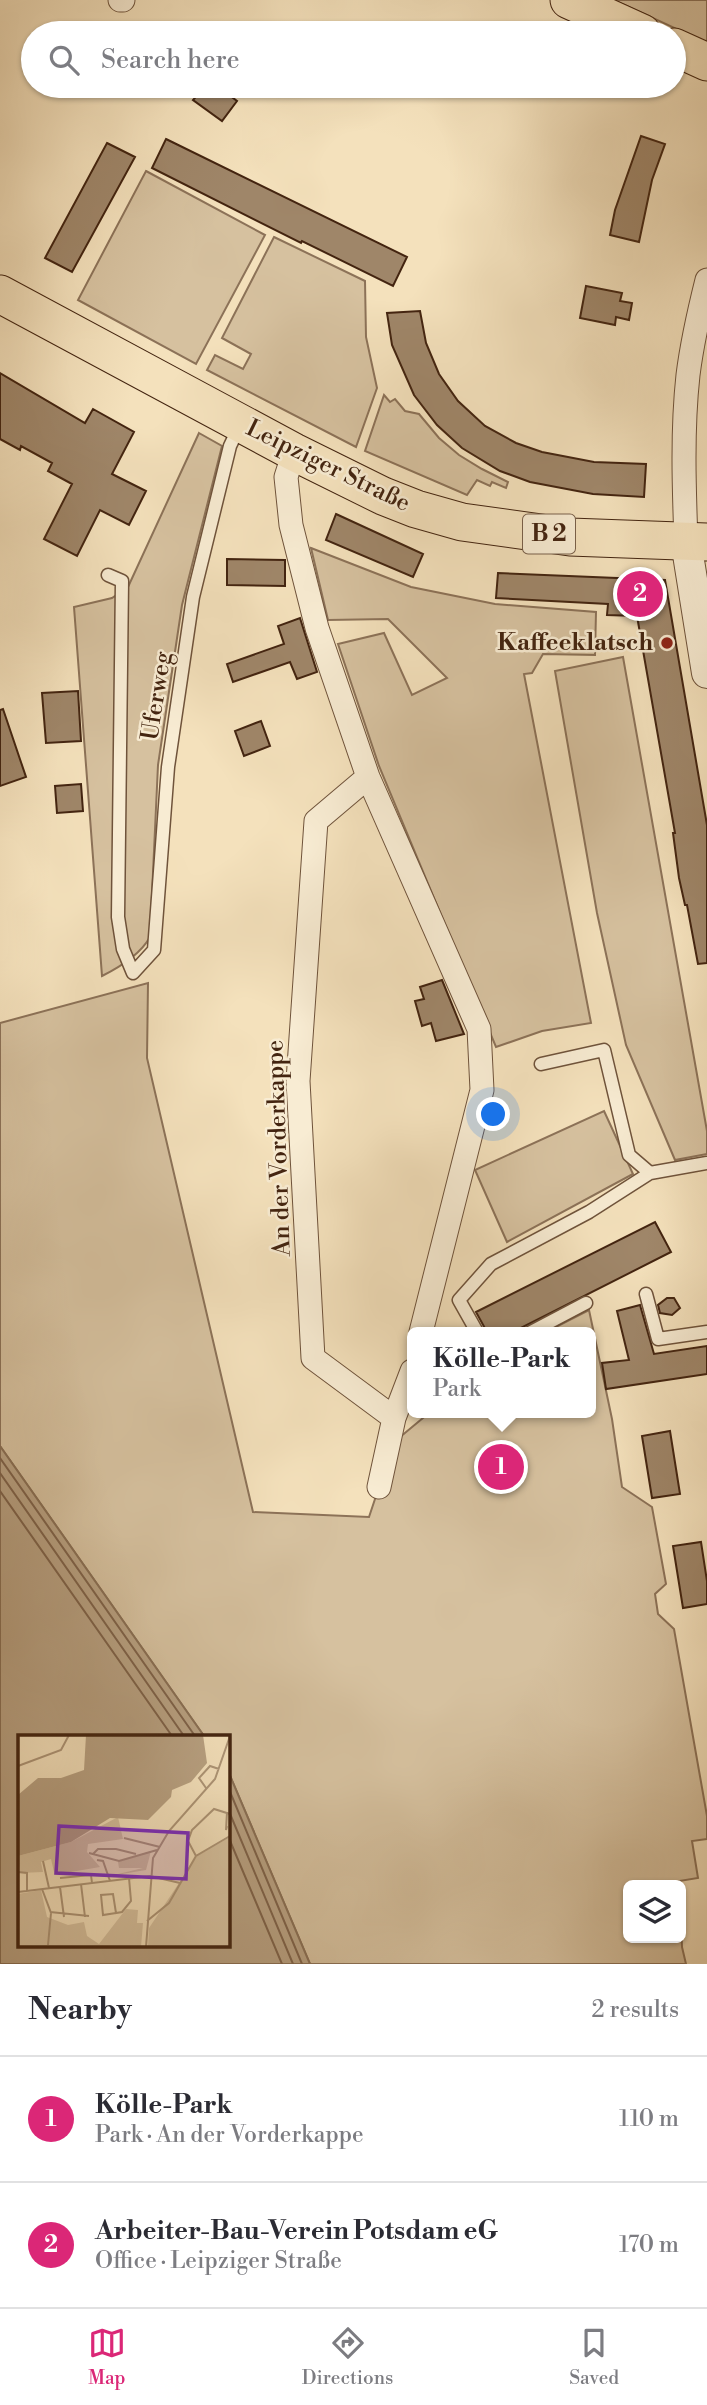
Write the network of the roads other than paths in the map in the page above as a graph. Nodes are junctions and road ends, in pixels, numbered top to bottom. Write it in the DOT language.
graph roads {
  1 [pos="569,0"];
  2 [pos="615,21"];
  3 [pos="686,52"];
  4 [pos="707,62"];
  5 [pos="707,281"];
  6 [pos="0,294"];
  7 [pos="241,424"];
  8 [pos="294,452"];
  9 [pos="696,542"];
  10 [pos="108,575"];
  11 [pos="707,673"];
  12 [pos="368,777"];
  13 [pos="541,1064"];
  14 [pos="707,1163"];
  15 [pos="650,1173"];
  16 [pos="646,1294"];
  17 [pos="586,1303"];
  18 [pos="422,1327"];
  19 [pos="474,1327"];
  20 [pos="540,1327"];
  21 [pos="707,1332"];
  22 [pos="407,1384"];
  23 [pos="394,1418"];
  24 [pos="379,1487"];
  1 -- 2 [label="main road"];
  3 -- 4 [label="main road"];
  5 -- 9 [label="street"];
  6 -- 7 [label="main road, Leipziger Straße / B 2"];
  7 -- 8 [label="main road, Leipziger Straße / B 2"];
  7 -- 10 [label="lane, Uferweg"];
  8 -- 9 [label="main road, Leipziger Straße / B 2"];
  8 -- 12 [label="street"];
  9 -- 11 [label="street"];
  12 -- 18 [label="street"];
  12 -- 23 [label="street, An der Vorderkappe"];
  13 -- 15 [label="lane"];
  14 -- 15 [label="lane"];
  15 -- 19 [label="lane"];
  16 -- 21 [label="lane"];
  17 -- 20 [label="lane"];
  22 -- 23 [label="street"];
  23 -- 24 [label="street"];
}
